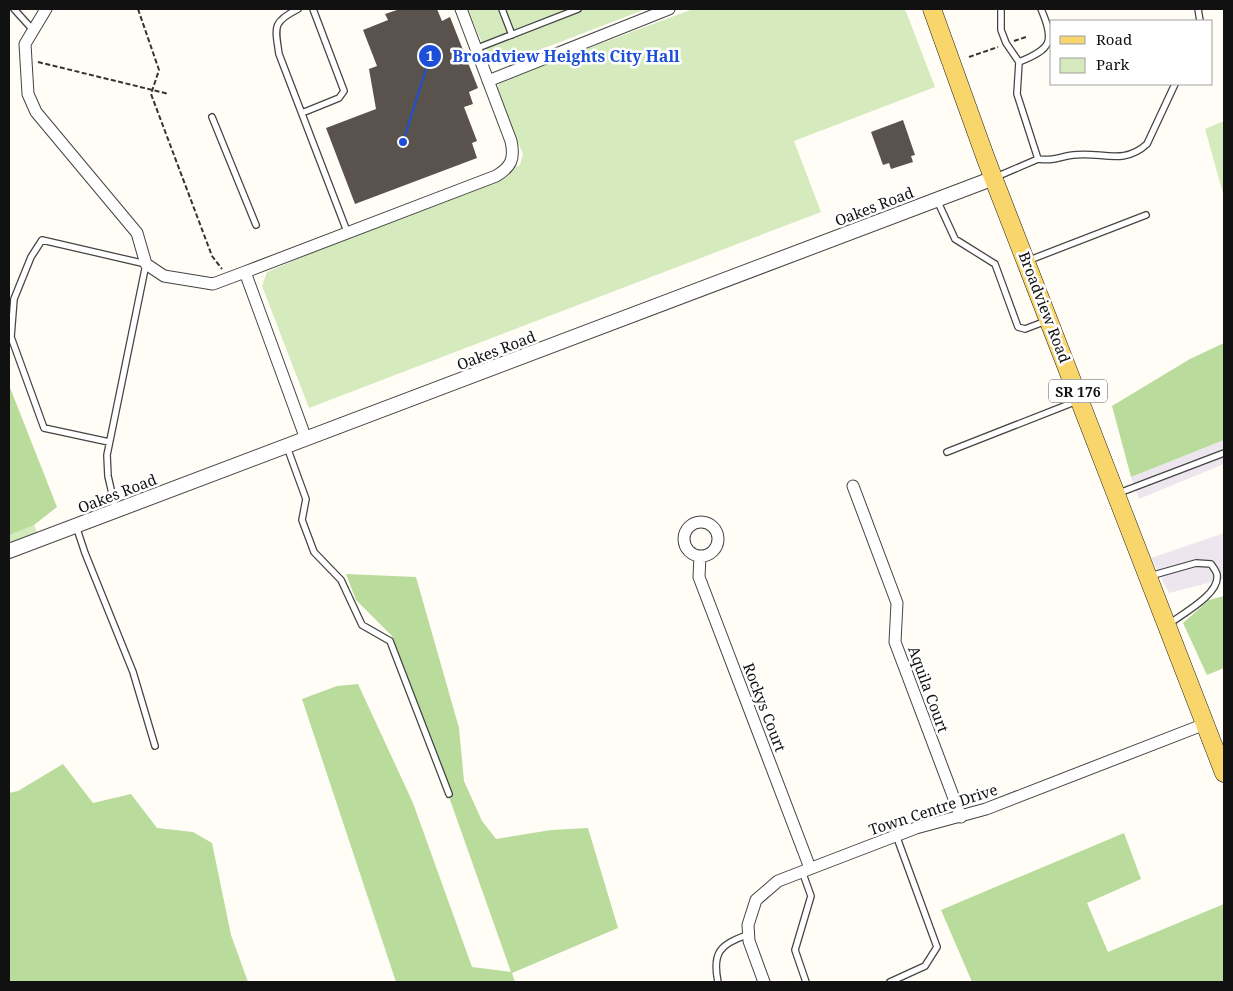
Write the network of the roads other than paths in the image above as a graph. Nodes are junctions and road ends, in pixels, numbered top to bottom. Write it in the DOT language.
graph roads {
  1 [pos="14,9"];
  2 [pos="46,9"];
  3 [pos="298,9"];
  4 [pos="313,9"];
  5 [pos="460,9"];
  6 [pos="502,9"];
  7 [pos="578,9"];
  8 [pos="669,9"];
  9 [pos="932,9"];
  10 [pos="1001,9"];
  11 [pos="1041,9"];
  12 [pos="32,30"];
  13 [pos="512,35"];
  14 [pos="475,49"];
  15 [pos="1019,62"];
  16 [pos="488,81"];
  17 [pos="1175,85"];
  18 [pos="302,113"];
  19 [pos="212,117"];
  20 [pos="1038,159"];
  21 [pos="994,178"];
  22 [pos="937,199"];
  23 [pos="1146,215"];
  24 [pos="256,226"];
  25 [pos="348,234"];
  26 [pos="1028,261"];
  27 [pos="146,264"];
  28 [pos="245,272"];
  29 [pos="1050,319"];
  30 [pos="1081,400"];
  31 [pos="306,439"];
  32 [pos="109,442"];
  33 [pos="287,447"];
  34 [pos="947,452"];
  35 [pos="1224,453"];
  36 [pos="853,486"];
  37 [pos="1117,494"];
  38 [pos="116,511"];
  39 [pos="76,526"];
  40 [pos="9,551"];
  41 [pos="700,556"];
  42 [pos="1148,577"];
  43 [pos="1167,625"];
  44 [pos="1205,724"];
  45 [pos="155,746"];
  46 [pos="1224,774"];
  47 [pos="449,794"];
  48 [pos="961,817"];
  49 [pos="896,835"];
  50 [pos="806,870"];
  51 [pos="748,935"];
  52 [pos="718,982"];
  53 [pos="764,982"];
  54 [pos="806,982"];
  55 [pos="890,982"];
  1 -- 12 [label="lane"];
  2 -- 12 [label="street"];
  3 -- 18 [label="lane"];
  4 -- 18 [label="lane"];
  5 -- 14 [label="street"];
  6 -- 13 [label="lane"];
  7 -- 13 [label="lane"];
  8 -- 16 [label="street"];
  9 -- 21 [label="main road, Broadview Road / SR 176"];
  10 -- 15 [label="lane"];
  11 -- 15 [label="lane"];
  12 -- 27 [label="street"];
  13 -- 14 [label="lane"];
  14 -- 16 [label="street"];
  15 -- 20 [label="lane"];
  16 -- 25 [label="street"];
  17 -- 20 [label="lane"];
  18 -- 25 [label="lane"];
  19 -- 24 [label="lane"];
  20 -- 21 [label="lane"];
  21 -- 22 [label="street, Oakes Road"];
  21 -- 26 [label="main road, Broadview Road / SR 176"];
  22 -- 29 [label="lane"];
  22 -- 31 [label="street, Oakes Road"];
  23 -- 26 [label="lane"];
  25 -- 28 [label="street"];
  26 -- 29 [label="main road, Broadview Road / SR 176"];
  27 -- 28 [label="street"];
  27 -- 32 [label="lane"];
  27 -- 32 [label="lane"];
  28 -- 31 [label="street"];
  29 -- 30 [label="main road, Broadview Road / SR 176"];
  30 -- 34 [label="lane"];
  30 -- 37 [label="main road, Broadview Road / SR 176"];
  31 -- 33 [label="street, Oakes Road"];
  32 -- 38 [label="lane"];
  33 -- 38 [label="street, Oakes Road"];
  33 -- 47 [label="lane"];
  35 -- 37 [label="lane"];
  36 -- 48 [label="street, Aquila Court"];
  37 -- 42 [label="main road, Broadview Road / SR 176"];
  38 -- 39 [label="street, Oakes Road"];
  39 -- 40 [label="street, Oakes Road"];
  39 -- 45 [label="lane"];
  41 -- 50 [label="street, Rockys Court"];
  42 -- 43 [label="main road, Broadview Road / SR 176"];
  42 -- 43 [label="lane"];
  43 -- 44 [label="main road, Broadview Road / SR 176"];
  44 -- 46 [label="main road, Broadview Road / SR 176"];
  44 -- 48 [label="street, Town Centre Drive"];
  48 -- 49 [label="street, Town Centre Drive"];
  49 -- 50 [label="street, Town Centre Drive"];
  49 -- 55 [label="lane"];
  50 -- 51 [label="street, Town Centre Drive"];
  50 -- 54 [label="lane"];
  51 -- 52 [label="lane"];
  51 -- 53 [label="street, Town Centre Drive"];
}
